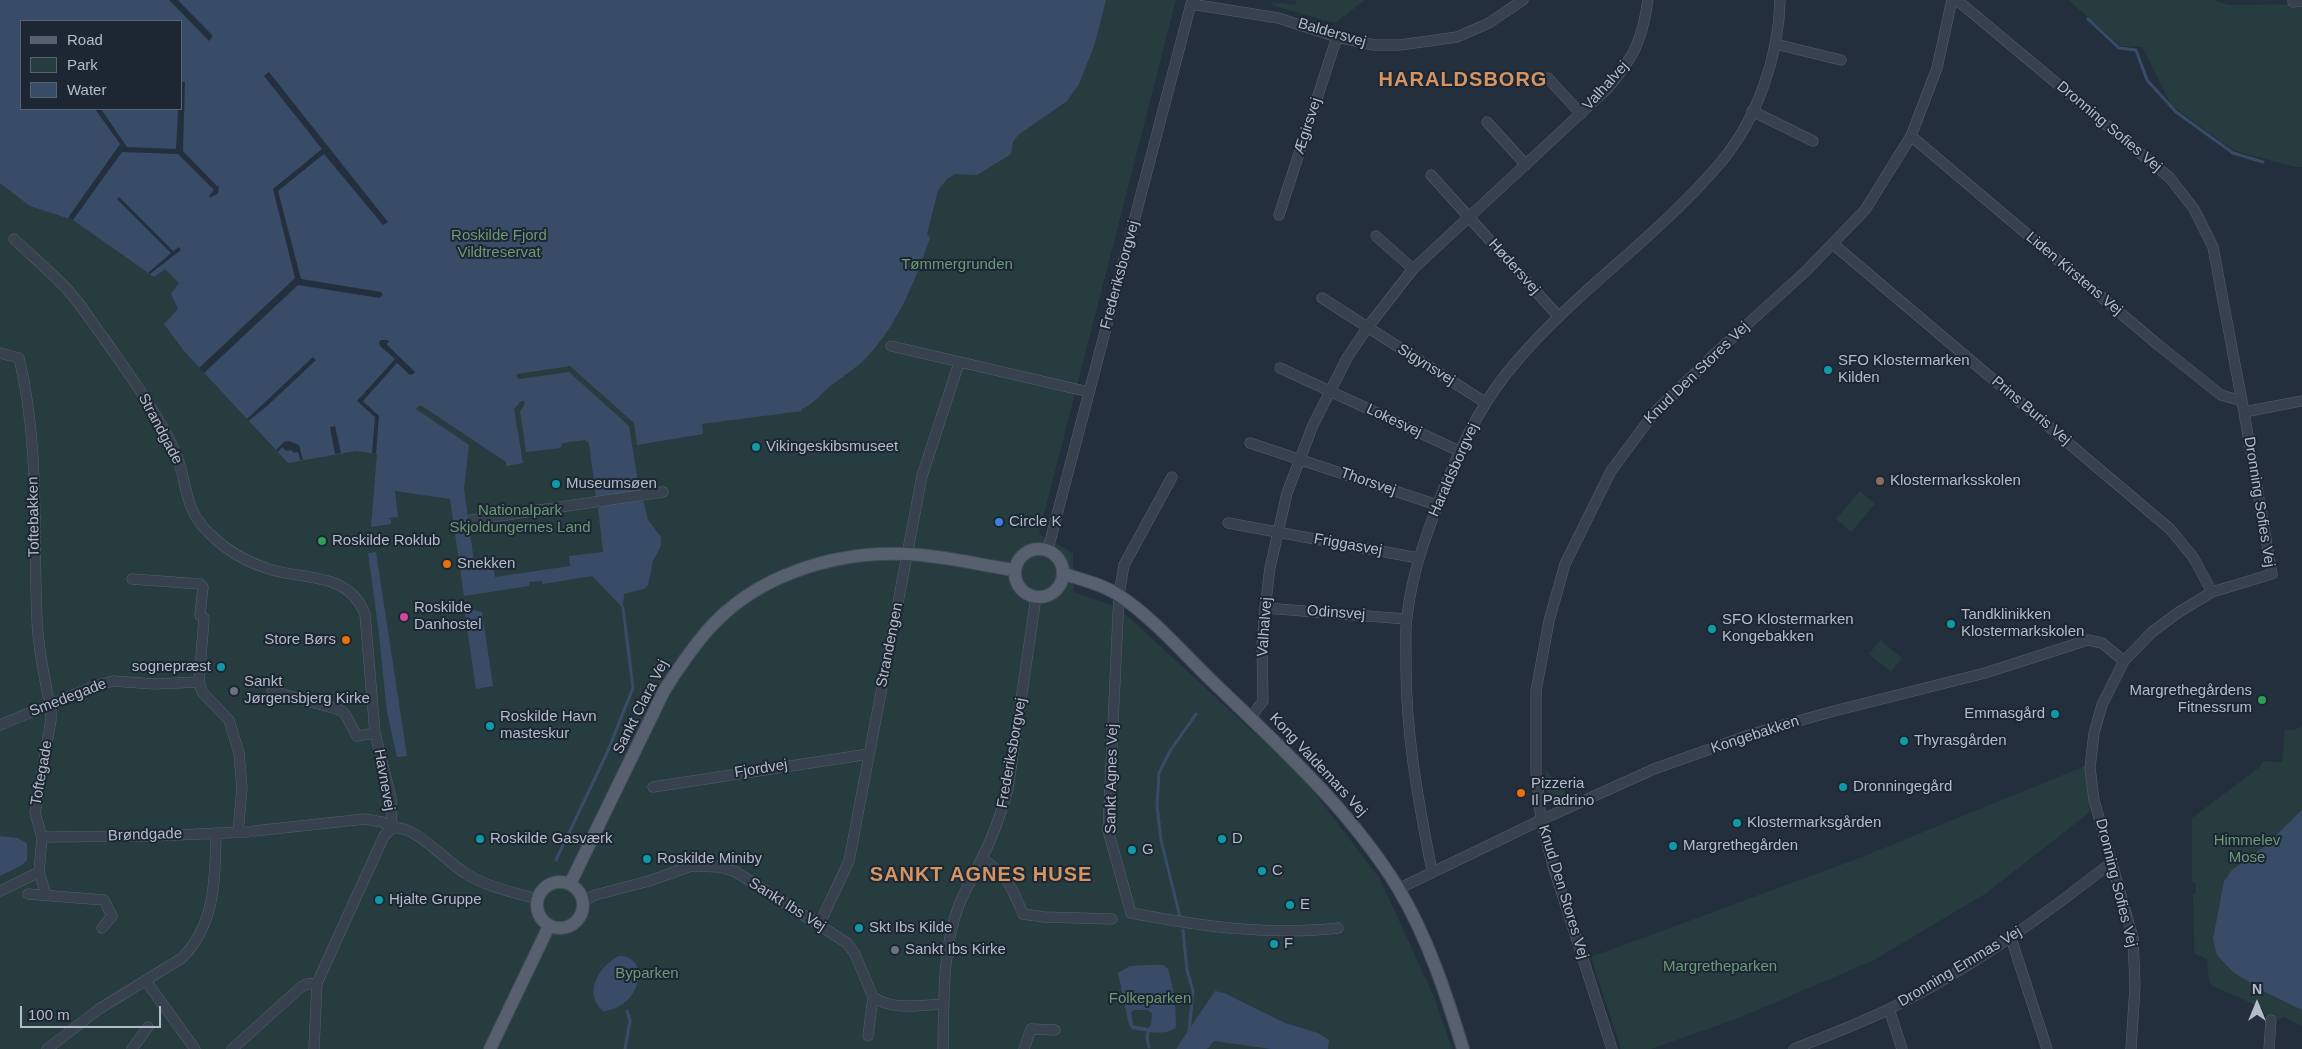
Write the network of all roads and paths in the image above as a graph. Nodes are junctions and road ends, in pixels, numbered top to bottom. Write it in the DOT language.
graph roads {
  1 [pos="1523,0"];
  2 [pos="1648,0"];
  3 [pos="1780,0"];
  4 [pos="1952,0"];
  5 [pos="1957,0"];
  6 [pos="1192,2"];
  7 [pos="1337,37"];
  8 [pos="1775,44"];
  9 [pos="1841,60"];
  10 [pos="1548,78"];
  11 [pos="1752,110"];
  12 [pos="1581,114"];
  13 [pos="1487,122"];
  14 [pos="1912,136"];
  15 [pos="1813,141"];
  16 [pos="1526,165"];
  17 [pos="1431,175"];
  18 [pos="1279,216"];
  19 [pos="1469,217"];
  20 [pos="1376,236"];
  21 [pos="14,239"];
  22 [pos="1833,244"];
  23 [pos="1413,269"];
  24 [pos="1322,298"];
  25 [pos="1558,316"];
  26 [pos="1367,328"];
  27 [pos="891,346"];
  28 [pos="0,353"];
  29 [pos="959,363"];
  30 [pos="1280,368"];
  31 [pos="1329,391"];
  32 [pos="1089,392"];
  33 [pos="2242,400"];
  34 [pos="2302,401"];
  35 [pos="1486,403"];
  36 [pos="2244,412"];
  37 [pos="1250,442"];
  38 [pos="1459,451"];
  39 [pos="1299,459"];
  40 [pos="1172,477"];
  41 [pos="662,492"];
  42 [pos="1437,505"];
  43 [pos="471,520"];
  44 [pos="1228,523"];
  45 [pos="1278,533"];
  46 [pos="1048,549"];
  47 [pos="907,554"];
  48 [pos="1418,558"];
  49 [pos="1015,570"];
  50 [pos="1064,574"];
  51 [pos="132,579"];
  52 [pos="348,589"];
  53 [pos="2212,592"];
  54 [pos="1120,595"];
  55 [pos="1036,597"];
  56 [pos="1265,608"];
  57 [pos="1406,619"];
  58 [pos="2124,661"];
  59 [pos="199,682"];
  60 [pos="272,691"];
  61 [pos="50,699"];
  62 [pos="1251,718"];
  63 [pos="0,725"];
  64 [pos="375,734"];
  65 [pos="869,754"];
  66 [pos="653,787"];
  67 [pos="1541,820"];
  68 [pos="392,828"];
  69 [pos="247,831"];
  70 [pos="216,833"];
  71 [pos="42,837"];
  72 [pos="982,858"];
  73 [pos="2112,862"];
  74 [pos="1432,871"];
  75 [pos="39,872"];
  76 [pos="570,884"];
  77 [pos="1398,889"];
  78 [pos="0,891"];
  79 [pos="28,894"];
  80 [pos="46,895"];
  81 [pos="537,899"];
  82 [pos="583,901"];
  83 [pos="1112,918"];
  84 [pos="819,925"];
  85 [pos="549,926"];
  86 [pos="102,928"];
  87 [pos="1338,928"];
  88 [pos="2011,938"];
  89 [pos="146,981"];
  90 [pos="318,983"];
  91 [pos="873,997"];
  92 [pos="944,1004"];
  93 [pos="1889,1009"];
  94 [pos="2271,1020"];
  95 [pos="148,1027"];
  96 [pos="1055,1030"];
  97 [pos="868,1036"];
  98 [pos="47,1049"];
  99 [pos="132,1049"];
  100 [pos="195,1049"];
  101 [pos="232,1049"];
  102 [pos="314,1049"];
  103 [pos="490,1049"];
  104 [pos="943,1049"];
  105 [pos="1024,1049"];
  106 [pos="1463,1049"];
  107 [pos="1612,1049"];
  108 [pos="1794,1049"];
  109 [pos="1902,1049"];
  110 [pos="2047,1049"];
  111 [pos="2131,1049"];
  112 [pos="2269,1049"];
  1 -- 7 [label="street, Baldersvej"];
  2 -- 12 [label="street, Valhalvej"];
  3 -- 8 [label="street, Haraldsborgvej"];
  4 -- 14 [label="street, Knud Den Stores Vej"];
  5 -- 33 [label="street, Dronning Sofies Vej"];
  6 -- 7 [label="street, Baldersvej"];
  6 -- 32 [label="street, Frederiksborgvej"];
  7 -- 18 [label="street, Ægirsvej"];
  8 -- 9 [label="street"];
  8 -- 11 [label="street, Haraldsborgvej"];
  10 -- 12 [label="street, Valhalvej"];
  11 -- 15 [label="street"];
  11 -- 25 [label="street, Haraldsborgvej"];
  12 -- 16 [label="street, Valhalvej"];
  13 -- 16 [label="street"];
  14 -- 22 [label="street, Knud Den Stores Vej"];
  14 -- 33 [label="street, Liden Kirstens Vej"];
  16 -- 19 [label="street, Valhalvej"];
  17 -- 19 [label="street"];
  19 -- 23 [label="street, Valhalvej"];
  19 -- 25 [label="street, Hødersvej"];
  20 -- 23 [label="street"];
  21 -- 52 [label="street, Strandgade"];
  22 -- 53 [label="street, Prins Buris Vej"];
  22 -- 67 [label="street, Knud Den Stores Vej"];
  23 -- 26 [label="street, Valhalvej"];
  24 -- 26 [label="street"];
  25 -- 35 [label="street, Haraldsborgvej"];
  26 -- 31 [label="street, Valhalvej"];
  26 -- 35 [label="street, Sigynsvej"];
  27 -- 29 [label="street"];
  28 -- 61 [label="street, Toftebakken"];
  29 -- 32 [label="street"];
  29 -- 47 [label="street, Strandengen"];
  30 -- 31 [label="street"];
  31 -- 38 [label="street, Lokesvej"];
  31 -- 39 [label="street, Valhalvej"];
  32 -- 46 [label="street, Frederiksborgvej"];
  33 -- 36 [label="street, Dronning Sofies Vej"];
  34 -- 36 [label="street"];
  35 -- 38 [label="street, Haraldsborgvej"];
  36 -- 53 [label="street, Dronning Sofies Vej"];
  37 -- 39 [label="street"];
  38 -- 42 [label="street, Haraldsborgvej"];
  39 -- 42 [label="street, Thorsvej"];
  39 -- 45 [label="street, Valhalvej"];
  40 -- 54 [label="street, Sankt Agnes Vej"];
  41 -- 43 [label="street"];
  42 -- 48 [label="street, Haraldsborgvej"];
  44 -- 45 [label="street"];
  45 -- 48 [label="street, Friggasvej"];
  45 -- 56 [label="street, Valhalvej"];
  46 -- 49 [label="main road"];
  46 -- 50 [label="main road"];
  47 -- 49 [label="main road, Sankt Clara Vej"];
  47 -- 65 [label="street, Strandengen"];
  47 -- 76 [label="main road, Sankt Clara Vej"];
  48 -- 57 [label="street, Haraldsborgvej"];
  49 -- 55 [label="main road"];
  50 -- 54 [label="main road, Kong Valdemars Vej"];
  50 -- 55 [label="main road"];
  51 -- 59 [label="street"];
  52 -- 64 [label="street, Havnevej"];
  53 -- 58 [label="street, Dronning Sofies Vej"];
  54 -- 62 [label="main road, Kong Valdemars Vej"];
  54 -- 87 [label="street, Sankt Agnes Vej"];
  55 -- 72 [label="street, Frederiksborgvej"];
  56 -- 57 [label="street, Odinsvej"];
  56 -- 62 [label="street, Valhalvej"];
  57 -- 74 [label="street, Haraldsborgvej"];
  58 -- 67 [label="street, Kongebakken"];
  58 -- 73 [label="street, Dronning Sofies Vej"];
  59 -- 61 [label="street, Smedegade"];
  59 -- 69 [label="street"];
  60 -- 64 [label="street"];
  61 -- 63 [label="street, Smedegade"];
  61 -- 71 [label="street, Toftegade"];
  62 -- 77 [label="main road, Kong Valdemars Vej"];
  64 -- 68 [label="street, Havnevej"];
  65 -- 66 [label="street, Fjordvej"];
  65 -- 84 [label="street, Strandengen"];
  67 -- 74 [label="street, Kongebakken"];
  67 -- 107 [label="street, Knud Den Stores Vej"];
  68 -- 69 [label="street, Brøndgade"];
  68 -- 81 [label="street"];
  68 -- 90 [label="street, Havnevej"];
  69 -- 70 [label="street, Brøndgade"];
  70 -- 71 [label="street, Brøndgade"];
  70 -- 89 [label="street"];
  71 -- 75 [label="street, Toftegade"];
  72 -- 83 [label="street"];
  72 -- 92 [label="street, Frederiksborgvej"];
  73 -- 88 [label="street, Dronning Emmas Vej"];
  73 -- 111 [label="street, Dronning Sofies Vej"];
  74 -- 77 [label="street, Kongebakken"];
  75 -- 78 [label="street"];
  75 -- 80 [label="street, Toftegade"];
  76 -- 81 [label="main road"];
  76 -- 82 [label="main road"];
  77 -- 106 [label="main road, Kong Valdemars Vej"];
  79 -- 80 [label="street"];
  80 -- 86 [label="street"];
  81 -- 85 [label="main road"];
  82 -- 84 [label="street, Sankt Ibs Vej"];
  82 -- 85 [label="main road"];
  84 -- 91 [label="street, Sankt Ibs Vej"];
  85 -- 103 [label="main road"];
  88 -- 93 [label="street, Dronning Emmas Vej"];
  88 -- 110 [label="street"];
  89 -- 98 [label="street"];
  89 -- 100 [label="street"];
  90 -- 101 [label="street"];
  90 -- 102 [label="street, Havnevej"];
  91 -- 92 [label="street"];
  91 -- 97 [label="street, Sankt Ibs Vej"];
  92 -- 104 [label="street, Frederiksborgvej"];
  93 -- 108 [label="street, Dronning Emmas Vej"];
  93 -- 109 [label="street"];
  94 -- 112 [label="street"];
  95 -- 99 [label="street"];
  96 -- 105 [label="street"];
}
